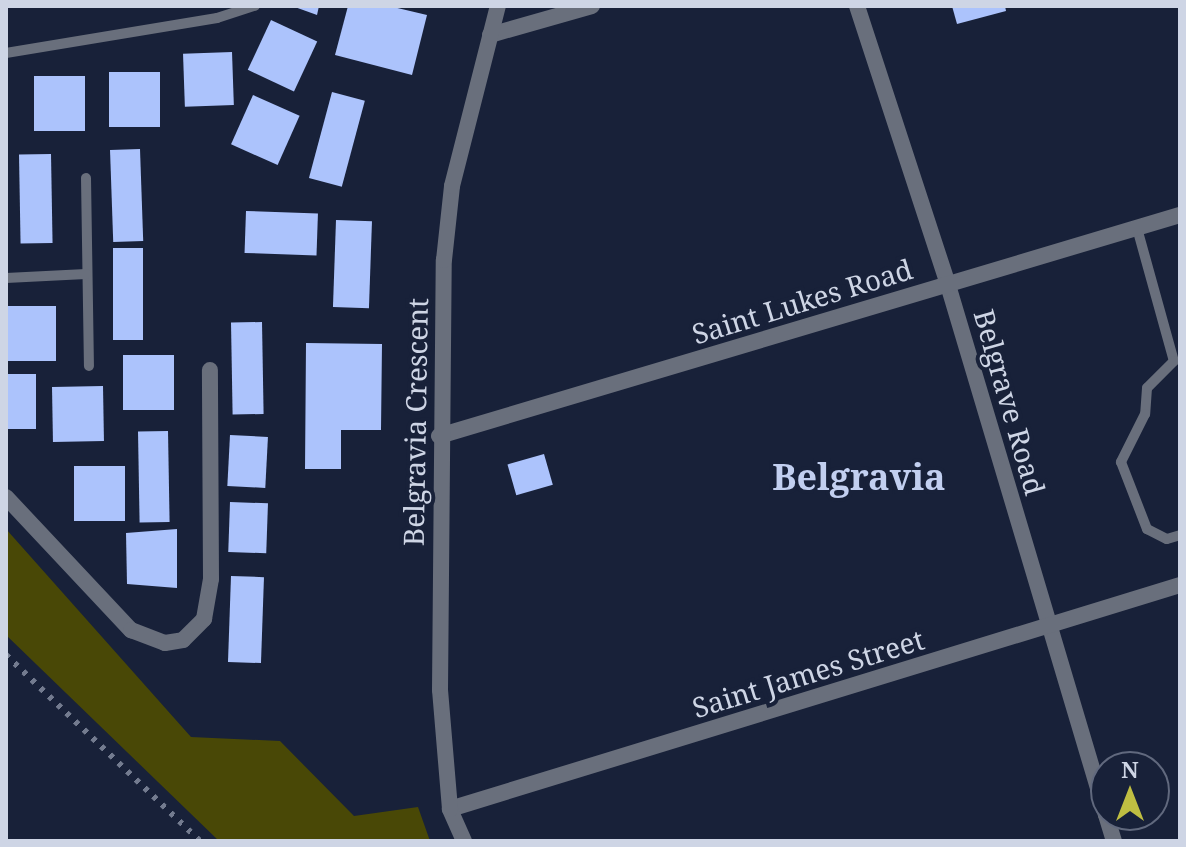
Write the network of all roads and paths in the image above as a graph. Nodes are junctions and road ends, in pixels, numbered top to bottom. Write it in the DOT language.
graph roads {
  1 [pos="255,6"];
  2 [pos="498,6"];
  3 [pos="592,6"];
  4 [pos="857,6"];
  5 [pos="490,35"];
  6 [pos="6,53"];
  7 [pos="86,178"];
  8 [pos="1180,215"];
  9 [pos="1137,228"];
  10 [pos="86,274"];
  11 [pos="6,278"];
  12 [pos="948,285"];
  13 [pos="1177,363"];
  14 [pos="89,366"];
  15 [pos="210,370"];
  16 [pos="439,436"];
  17 [pos="6,497"];
  18 [pos="1180,535"];
  19 [pos="1180,585"];
  20 [pos="1049,626"];
  21 [pos="1090,762"];
  22 [pos="450,809"];
  23 [pos="464,841"];
  1 -- 6 [label="lane"];
  2 -- 5 [label="street, Belgravia Crescent"];
  3 -- 5 [label="street"];
  4 -- 12 [label="street, Belgrave Road"];
  5 -- 16 [label="street, Belgravia Crescent"];
  7 -- 10 [label="lane"];
  8 -- 9 [label="street, Saint Lukes Road"];
  9 -- 12 [label="street, Saint Lukes Road"];
  9 -- 13 [label="lane"];
  10 -- 11 [label="lane"];
  10 -- 14 [label="lane"];
  12 -- 16 [label="street, Saint Lukes Road"];
  12 -- 20 [label="street, Belgrave Road"];
  13 -- 18 [label="lane"];
  15 -- 17 [label="street"];
  16 -- 22 [label="street, Belgravia Crescent"];
  19 -- 20 [label="street, Saint James Street"];
  20 -- 21 [label="street, Belgrave Road"];
  20 -- 22 [label="street, Saint James Street"];
  22 -- 23 [label="street, Belgravia Crescent"];
}
